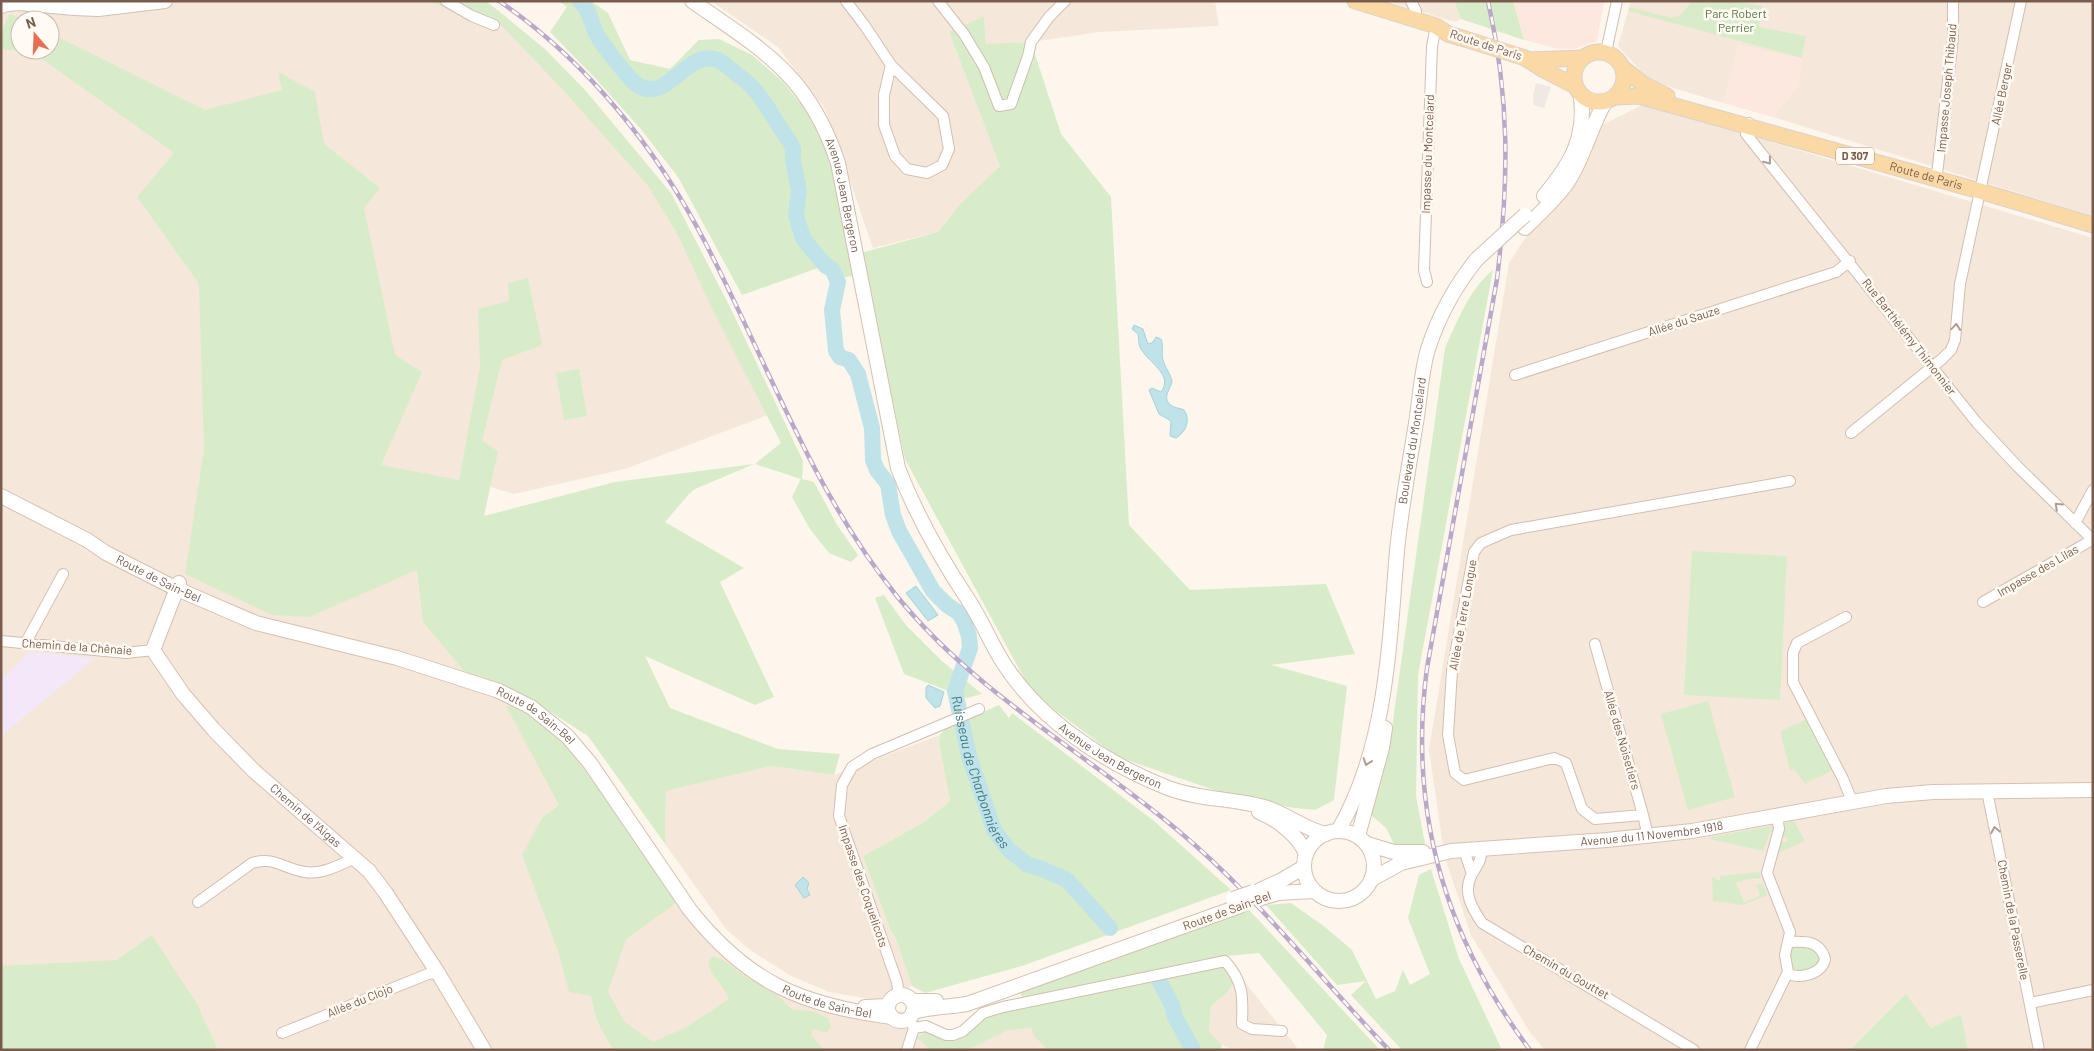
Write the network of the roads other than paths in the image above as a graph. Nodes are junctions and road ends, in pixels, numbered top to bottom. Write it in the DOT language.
graph roads {
  1 [pos="165,1"];
  2 [pos="446,1"];
  3 [pos="692,1"];
  4 [pos="846,1"];
  5 [pos="938,1"];
  6 [pos="1065,1"];
  7 [pos="1355,1"];
  8 [pos="1411,1"];
  9 [pos="1617,1"];
  10 [pos="1953,1"];
  11 [pos="2022,1"];
  12 [pos="1380,5"];
  13 [pos="1,6"];
  14 [pos="1416,19"];
  15 [pos="494,25"];
  16 [pos="1438,29"];
  17 [pos="1606,52"];
  18 [pos="1582,58"];
  19 [pos="1528,59"];
  20 [pos="891,65"];
  21 [pos="1623,68"];
  22 [pos="1578,91"];
  23 [pos="1610,100"];
  24 [pos="1749,124"];
  25 [pos="1938,174"];
  26 [pos="1981,189"];
  27 [pos="1525,221"];
  28 [pos="2093,221"];
  29 [pos="2093,225"];
  30 [pos="1850,261"];
  31 [pos="1480,263"];
  32 [pos="1427,282"];
  33 [pos="1932,367"];
  34 [pos="1515,375"];
  35 [pos="1851,433"];
  36 [pos="1790,481"];
  37 [pos="2093,490"];
  38 [pos="1,496"];
  39 [pos="2075,523"];
  40 [pos="2093,540"];
  41 [pos="63,574"];
  42 [pos="178,586"];
  43 [pos="1983,602"];
  44 [pos="1846,617"];
  45 [pos="1,641"];
  46 [pos="25,644"];
  47 [pos="1595,644"];
  48 [pos="153,650"];
  49 [pos="979,709"];
  50 [pos="2093,790"];
  51 [pos="1987,791"];
  52 [pos="1852,801"];
  53 [pos="1230,802"];
  54 [pos="1644,815"];
  55 [pos="1777,815"];
  56 [pos="1332,832"];
  57 [pos="1648,836"];
  58 [pos="1363,840"];
  59 [pos="1481,848"];
  60 [pos="1457,850"];
  61 [pos="355,858"];
  62 [pos="1305,861"];
  63 [pos="1472,874"];
  64 [pos="1372,879"];
  65 [pos="1314,891"];
  66 [pos="1256,896"];
  67 [pos="198,902"];
  68 [pos="1788,942"];
  69 [pos="438,972"];
  70 [pos="1788,974"];
  71 [pos="2093,990"];
  72 [pos="2030,1003"];
  73 [pos="910,1011"];
  74 [pos="890,1012"];
  75 [pos="282,1032"];
  76 [pos="1282,1032"];
  77 [pos="484,1050"];
  78 [pos="907,1050"];
  79 [pos="1694,1050"];
  80 [pos="1750,1050"];
  81 [pos="2039,1050"];
  1 -- 13 [label="main road"];
  2 -- 15 [label="street"];
  3 -- 53 [label="main road, Avenue Jean Bergeron"];
  4 -- 20 [label="street"];
  5 -- 6 [label="street"];
  7 -- 12 [label="main road, Route de Paris"];
  8 -- 14 [label="street"];
  9 -- 17 [label="street"];
  10 -- 25 [label="street, Impasse Joseph Thibaud"];
  11 -- 26 [label="street, Allée Berger"];
  12 -- 14 [label="main road, Route de Paris"];
  14 -- 16 [label="main road, Route de Paris"];
  16 -- 19 [label="main road, Route de Paris, bridge"];
  16 -- 32 [label="street, Impasse du Montcelard"];
  17 -- 18 [label="main road"];
  17 -- 21 [label="main road"];
  18 -- 19 [label="main road, Route de Paris"];
  18 -- 22 [label="main road"];
  19 -- 22 [label="main road, Route de Paris"];
  20 -- 20 [label="street"];
  21 -- 23 [label="main road"];
  21 -- 24 [label="main road, Route de Paris / D 307"];
  22 -- 23 [label="main road"];
  22 -- 27 [label="main road, Boulevard du Montcelard"];
  23 -- 24 [label="main road, Route de Paris / D 307"];
  23 -- 27 [label="main road, Boulevard du Montcelard"];
  24 -- 25 [label="main road, Route de Paris / D 307"];
  24 -- 26 [label="main road, Route de Paris / D 307"];
  24 -- 30 [label="street, Rue Barthélémy Thimonnier, one-way"];
  25 -- 26 [label="main road, Route de Paris / D 307"];
  26 -- 28 [label="main road, Route de Paris / D 307"];
  26 -- 29 [label="main road, Route de Paris / D 307"];
  33 -- 26 [label="street, Allée Berger, one-way"];
  27 -- 31 [label="main road, Boulevard du Montcelard, bridge"];
  30 -- 33 [label="street, Rue Barthélémy Thimonnier"];
  30 -- 34 [label="street, Allée du Sauze"];
  31 -- 56 [label="main road, Boulevard du Montcelard, one-way"];
  31 -- 58 [label="main road, Boulevard du Montcelard"];
  33 -- 35 [label="street, Allée Berger"];
  39 -- 33 [label="street, Rue Barthélémy Thimonnier, one-way"];
  36 -- 54 [label="street, Allée de Terre Longue"];
  37 -- 39 [label="street"];
  38 -- 42 [label="main road, Route de Sain-Bel"];
  39 -- 40 [label="street, Rue Barthélémy Thimonnier"];
  40 -- 43 [label="street, Impasse des Lilas"];
  41 -- 46 [label="street"];
  42 -- 48 [label="main road"];
  42 -- 74 [label="main road, Route de Sain-Bel"];
  44 -- 52 [label="street"];
  45 -- 46 [label="street, Chemin de la Chênaie"];
  46 -- 48 [label="street, Chemin de la Chênaie"];
  47 -- 54 [label="street, Allée des Noisetiers"];
  48 -- 61 [label="main road, Chemin de l'Aigas"];
  49 -- 73 [label="street, Impasse des Coquelicots"];
  50 -- 51 [label="main road, Avenue du 11 Novembre 1918"];
  51 -- 52 [label="main road, Avenue du 11 Novembre 1918"];
  72 -- 51 [label="street, Chemin de la Passerelle, one-way"];
  52 -- 55 [label="main road, Avenue du 11 Novembre 1918"];
  53 -- 56 [label="main road, Avenue Jean Bergeron"];
  53 -- 62 [label="main road, Avenue Jean Bergeron"];
  54 -- 57 [label="street, Allée des Noisetiers"];
  55 -- 57 [label="main road, Avenue du 11 Novembre 1918"];
  55 -- 68 [label="street"];
  56 -- 58 [label="main road"];
  56 -- 62 [label="main road"];
  57 -- 59 [label="main road, Avenue du 11 Novembre 1918"];
  58 -- 60 [label="main road, Avenue du 11 Novembre 1918"];
  58 -- 64 [label="main road"];
  59 -- 60 [label="main road, Avenue du 11 Novembre 1918"];
  59 -- 63 [label="street, Chemin du Gouttet"];
  60 -- 63 [label="street, Chemin du Gouttet"];
  60 -- 64 [label="main road, Avenue du 11 Novembre 1918"];
  61 -- 67 [label="street"];
  61 -- 69 [label="main road, Chemin de l'Aigas"];
  62 -- 65 [label="main road"];
  62 -- 66 [label="main road, Route de Sain-Bel"];
  63 -- 79 [label="street, Chemin du Gouttet"];
  64 -- 65 [label="main road"];
  65 -- 66 [label="main road, Route de Sain-Bel"];
  66 -- 73 [label="main road, Route de Sain-Bel, bridge"];
  68 -- 70 [label="street"];
  68 -- 70 [label="street"];
  69 -- 75 [label="street, Allée du Clojo"];
  69 -- 77 [label="main road, Chemin de l'Aigas"];
  70 -- 80 [label="street"];
  71 -- 72 [label="street"];
  72 -- 81 [label="street, Chemin de la Passerelle"];
  73 -- 74 [label="main road, Route de Sain-Bel"];
  73 -- 74 [label="main road"];
  73 -- 76 [label="street"];
  73 -- 78 [label="street"];
}
